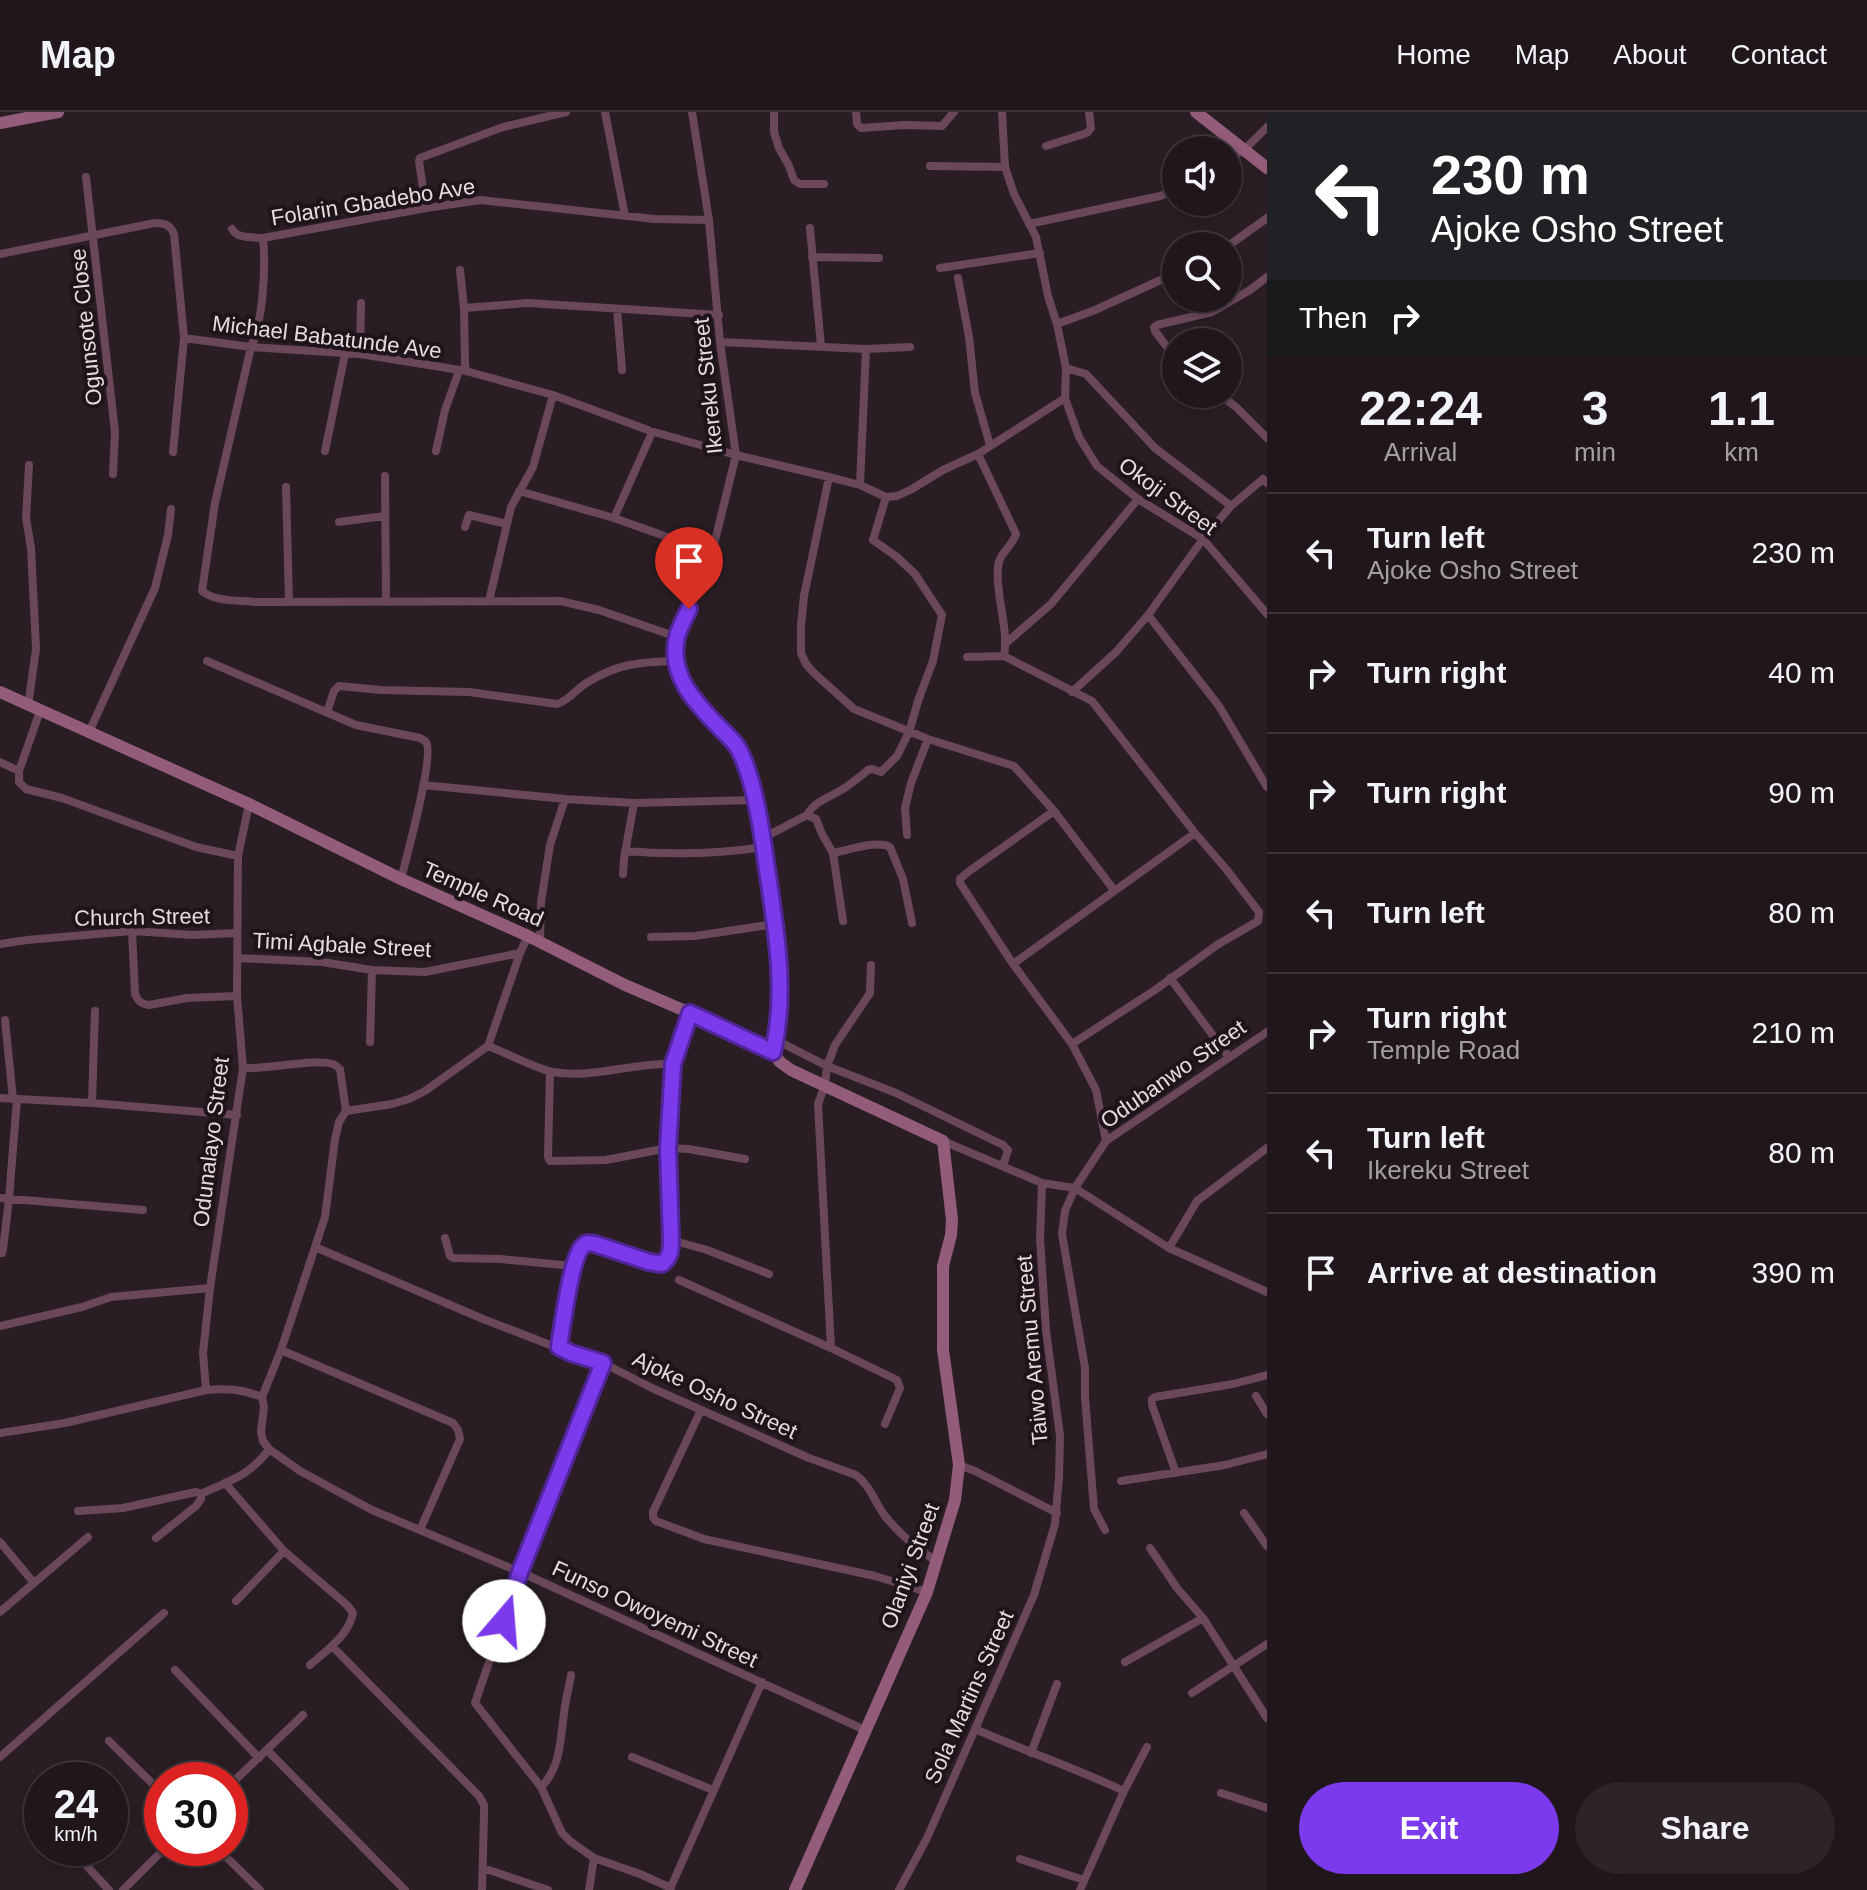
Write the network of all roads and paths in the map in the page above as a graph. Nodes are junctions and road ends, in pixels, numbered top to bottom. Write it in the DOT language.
graph roads {
  1 [pos="58,112"];
  2 [pos="566,112"];
  3 [pos="605,112"];
  4 [pos="692,112"];
  5 [pos="774,112"];
  6 [pos="856,112"];
  7 [pos="954,112"];
  8 [pos="1002,112"];
  9 [pos="1089,112"];
  10 [pos="1196,112"];
  11 [pos="0,123"];
  12 [pos="1267,127"];
  13 [pos="1046,146"];
  14 [pos="1245,149"];
  15 [pos="1242,151"];
  16 [pos="930,166"];
  17 [pos="1005,167"];
  18 [pos="1267,168"];
  19 [pos="86,177"];
  20 [pos="824,184"];
  21 [pos="1162,195"];
  22 [pos="426,208"];
  23 [pos="625,216"];
  24 [pos="1267,218"];
  25 [pos="709,220"];
  26 [pos="1029,224"];
  27 [pos="810,228"];
  28 [pos="232,229"];
  29 [pos="94,235"];
  30 [pos="1242,236"];
  31 [pos="263,238"];
  32 [pos="1040,253"];
  33 [pos="0,254"];
  34 [pos="812,257"];
  35 [pos="879,258"];
  36 [pos="940,268"];
  37 [pos="460,270"];
  38 [pos="1267,277"];
  39 [pos="958,278"];
  40 [pos="1162,279"];
  41 [pos="361,303"];
  42 [pos="464,308"];
  43 [pos="617,309"];
  44 [pos="719,315"];
  45 [pos="1057,324"];
  46 [pos="184,338"];
  47 [pos="1162,340"];
  48 [pos="720,342"];
  49 [pos="821,346"];
  50 [pos="251,347"];
  51 [pos="910,347"];
  52 [pos="866,349"];
  53 [pos="345,354"];
  54 [pos="360,354"];
  55 [pos="1066,368"];
  56 [pos="622,370"];
  57 [pos="463,371"];
  58 [pos="553,395"];
  59 [pos="1065,398"];
  60 [pos="1237,408"];
  61 [pos="650,433"];
  62 [pos="1267,438"];
  63 [pos="990,445"];
  64 [pos="325,451"];
  65 [pos="436,451"];
  66 [pos="173,452"];
  67 [pos="978,454"];
  68 [pos="736,455"];
  69 [pos="29,465"];
  70 [pos="113,474"];
  71 [pos="385,476"];
  72 [pos="829,477"];
  73 [pos="1266,479"];
  74 [pos="860,485"];
  75 [pos="286,487"];
  76 [pos="519,491"];
  77 [pos="886,497"];
  78 [pos="1138,499"];
  79 [pos="1231,506"];
  80 [pos="171,509"];
  81 [pos="385,516"];
  82 [pos="614,518"];
  83 [pos="339,522"];
  84 [pos="507,524"];
  85 [pos="465,527"];
  86 [pos="1203,539"];
  87 [pos="712,553"];
  88 [pos="289,601"];
  89 [pos="489,601"];
  90 [pos="386,602"];
  91 [pos="1267,614"];
  92 [pos="1148,615"];
  93 [pos="677,637"];
  94 [pos="1006,643"];
  95 [pos="1004,656"];
  96 [pos="967,657"];
  97 [pos="207,661"];
  98 [pos="676,661"];
  99 [pos="0,692"];
  100 [pos="1072,692"];
  101 [pos="34,708"];
  102 [pos="327,712"];
  103 [pos="89,732"];
  104 [pos="918,735"];
  105 [pos="0,762"];
  106 [pos="19,771"];
  107 [pos="423,785"];
  108 [pos="1267,787"];
  109 [pos="565,799"];
  110 [pos="755,800"];
  111 [pos="634,803"];
  112 [pos="249,804"];
  113 [pos="1054,811"];
  114 [pos="807,815"];
  115 [pos="1195,833"];
  116 [pos="907,835"];
  117 [pos="764,842"];
  118 [pos="625,851"];
  119 [pos="833,853"];
  120 [pos="238,856"];
  121 [pos="623,874"];
  122 [pos="401,879"];
  123 [pos="1114,890"];
  124 [pos="843,921"];
  125 [pos="912,923"];
  126 [pos="775,924"];
  127 [pos="132,931"];
  128 [pos="237,933"];
  129 [pos="651,937"];
  130 [pos="534,939"];
  131 [pos="0,944"];
  132 [pos="520,953"];
  133 [pos="237,958"];
  134 [pos="1013,964"];
  135 [pos="871,965"];
  136 [pos="372,970"];
  137 [pos="1170,978"];
  138 [pos="237,996"];
  139 [pos="95,1011"];
  140 [pos="690,1013"];
  141 [pos="5,1020"];
  142 [pos="1267,1032"];
  143 [pos="370,1042"];
  144 [pos="1072,1044"];
  145 [pos="488,1046"];
  146 [pos="774,1046"];
  147 [pos="1229,1057"];
  148 [pos="673,1064"];
  149 [pos="827,1066"];
  150 [pos="243,1068"];
  151 [pos="550,1072"];
  152 [pos="825,1085"];
  153 [pos="0,1098"];
  154 [pos="15,1099"];
  155 [pos="92,1103"];
  156 [pos="346,1111"];
  157 [pos="237,1115"];
  158 [pos="943,1141"];
  159 [pos="1106,1141"];
  160 [pos="668,1148"];
  161 [pos="1267,1148"];
  162 [pos="745,1159"];
  163 [pos="1003,1166"];
  164 [pos="1044,1184"];
  165 [pos="1072,1187"];
  166 [pos="5,1199"];
  167 [pos="143,1210"];
  168 [pos="445,1238"];
  169 [pos="671,1240"];
  170 [pos="315,1247"];
  171 [pos="1169,1248"];
  172 [pos="0,1253"];
  173 [pos="573,1266"];
  174 [pos="769,1274"];
  175 [pos="679,1280"];
  176 [pos="210,1288"];
  177 [pos="1267,1292"];
  178 [pos="0,1326"];
  179 [pos="559,1347"];
  180 [pos="831,1348"];
  181 [pos="281,1350"];
  182 [pos="603,1363"];
  183 [pos="1267,1375"];
  184 [pos="206,1390"];
  185 [pos="1256,1396"];
  186 [pos="262,1397"];
  187 [pos="701,1410"];
  188 [pos="1267,1414"];
  189 [pos="885,1424"];
  190 [pos="0,1433"];
  191 [pos="269,1449"];
  192 [pos="1267,1454"];
  193 [pos="959,1465"];
  194 [pos="1176,1473"];
  195 [pos="1121,1481"];
  196 [pos="225,1483"];
  197 [pos="201,1494"];
  198 [pos="78,1511"];
  199 [pos="1057,1513"];
  200 [pos="1244,1513"];
  201 [pos="420,1530"];
  202 [pos="1105,1530"];
  203 [pos="88,1537"];
  204 [pos="156,1538"];
  205 [pos="0,1542"];
  206 [pos="1267,1546"];
  207 [pos="1150,1548"];
  208 [pos="284,1551"];
  209 [pos="937,1562"];
  210 [pos="520,1572"];
  211 [pos="34,1583"];
  212 [pos="927,1592"];
  213 [pos="236,1601"];
  214 [pos="0,1612"];
  215 [pos="164,1613"];
  216 [pos="1203,1618"];
  217 [pos="1267,1644"];
  218 [pos="332,1646"];
  219 [pos="1125,1662"];
  220 [pos="310,1665"];
  221 [pos="1234,1665"];
  222 [pos="175,1670"];
  223 [pos="571,1675"];
  224 [pos="762,1682"];
  225 [pos="1057,1684"];
  226 [pos="1192,1693"];
  227 [pos="303,1715"];
  228 [pos="1267,1718"];
  229 [pos="975,1729"];
  230 [pos="865,1730"];
  231 [pos="109,1741"];
  232 [pos="1147,1747"];
  233 [pos="267,1750"];
  234 [pos="1031,1753"];
  235 [pos="0,1757"];
  236 [pos="632,1757"];
  237 [pos="259,1758"];
  238 [pos="248,1768"];
  239 [pos="144,1775"];
  240 [pos="541,1787"];
  241 [pos="713,1790"];
  242 [pos="1124,1791"];
  243 [pos="1221,1793"];
  244 [pos="1267,1808"];
  245 [pos="594,1858"];
  246 [pos="1020,1859"];
  247 [pos="87,1866"];
  248 [pos="147,1866"];
  249 [pos="235,1866"];
  250 [pos="483,1868"];
  251 [pos="1084,1880"];
  252 [pos="671,1889"];
  253 [pos="109,1890"];
  254 [pos="123,1890"];
  255 [pos="260,1890"];
  256 [pos="405,1890"];
  257 [pos="482,1890"];
  258 [pos="548,1890"];
  259 [pos="589,1890"];
  260 [pos="795,1890"];
  261 [pos="899,1890"];
  262 [pos="1080,1890"];
  1 -- 11 [label="street"];
  2 -- 22 [label="street"];
  3 -- 23 [label="street"];
  4 -- 25 [label="street, Ikereku Street"];
  5 -- 20 [label="street"];
  6 -- 7 [label="street"];
  8 -- 17 [label="street"];
  9 -- 13 [label="street"];
  10 -- 14 [label="street"];
  12 -- 14 [label="street"];
  14 -- 15 [label="street"];
  14 -- 18 [label="street"];
  16 -- 17 [label="street"];
  17 -- 26 [label="street"];
  19 -- 29 [label="street, Ogunsote Close"];
  21 -- 26 [label="street"];
  22 -- 23 [label="street, Folarin Gbadebo Ave"];
  22 -- 31 [label="street, Folarin Gbadebo Ave"];
  23 -- 25 [label="street, Folarin Gbadebo Ave"];
  24 -- 30 [label="street"];
  25 -- 44 [label="street, Ikereku Street"];
  26 -- 32 [label="street"];
  27 -- 34 [label="street"];
  28 -- 31 [label="street"];
  29 -- 33 [label="street"];
  29 -- 46 [label="street"];
  29 -- 70 [label="street, Ogunsote Close"];
  31 -- 50 [label="street, Folarin Gbadebo Ave"];
  32 -- 36 [label="street"];
  32 -- 45 [label="street"];
  34 -- 35 [label="street"];
  34 -- 49 [label="street"];
  37 -- 42 [label="street"];
  38 -- 47 [label="street"];
  39 -- 63 [label="street"];
  40 -- 45 [label="street"];
  41 -- 54 [label="street"];
  42 -- 43 [label="street"];
  42 -- 57 [label="street"];
  43 -- 44 [label="street"];
  43 -- 56 [label="street"];
  44 -- 48 [label="street, Ikereku Street"];
  45 -- 55 [label="street"];
  46 -- 50 [label="street, Michael Babatunde Ave"];
  46 -- 66 [label="street"];
  48 -- 49 [label="street"];
  48 -- 68 [label="street, Ikereku Street"];
  49 -- 52 [label="street"];
  50 -- 53 [label="street, Michael Babatunde Ave"];
  50 -- 88 [label="street, Folarin Gbadebo Ave"];
  51 -- 52 [label="street"];
  52 -- 74 [label="street"];
  53 -- 54 [label="street, Michael Babatunde Ave"];
  53 -- 64 [label="street"];
  54 -- 57 [label="street, Michael Babatunde Ave"];
  55 -- 59 [label="street"];
  55 -- 79 [label="street"];
  57 -- 58 [label="street, Michael Babatunde Ave"];
  57 -- 65 [label="street"];
  58 -- 61 [label="street, Michael Babatunde Ave"];
  58 -- 76 [label="street"];
  59 -- 63 [label="street"];
  59 -- 78 [label="street, Okoji Street"];
  60 -- 62 [label="street"];
  61 -- 68 [label="street, Michael Babatunde Ave"];
  61 -- 82 [label="street"];
  63 -- 67 [label="street"];
  67 -- 77 [label="street"];
  67 -- 94 [label="street"];
  68 -- 72 [label="street, Michael Babatunde Ave"];
  68 -- 87 [label="street, Ikereku Street"];
  69 -- 101 [label="street"];
  71 -- 81 [label="street"];
  72 -- 74 [label="street, Michael Babatunde Ave"];
  72 -- 104 [label="street"];
  73 -- 79 [label="street"];
  74 -- 77 [label="street, Michael Babatunde Ave"];
  75 -- 88 [label="street"];
  76 -- 82 [label="street"];
  76 -- 84 [label="street"];
  77 -- 104 [label="street"];
  78 -- 86 [label="street, Okoji Street"];
  78 -- 94 [label="street"];
  79 -- 86 [label="street"];
  80 -- 103 [label="street"];
  81 -- 83 [label="street"];
  81 -- 90 [label="street"];
  82 -- 87 [label="street"];
  84 -- 85 [label="street"];
  84 -- 89 [label="street"];
  86 -- 91 [label="street, Okoji Street"];
  86 -- 92 [label="street"];
  87 -- 93 [label="street, Ikereku Street"];
  88 -- 90 [label="street"];
  89 -- 90 [label="street"];
  89 -- 93 [label="street"];
  92 -- 100 [label="street"];
  92 -- 108 [label="street"];
  93 -- 98 [label="street, Ikereku Street"];
  94 -- 95 [label="street"];
  95 -- 96 [label="street"];
  95 -- 100 [label="street"];
  97 -- 102 [label="street"];
  98 -- 102 [label="street"];
  98 -- 110 [label="street, Ikereku Street"];
  99 -- 101 [label="street, Temple Road"];
  100 -- 115 [label="street"];
  101 -- 103 [label="street, Temple Road"];
  101 -- 106 [label="street"];
  102 -- 107 [label="street"];
  103 -- 112 [label="street, Temple Road"];
  104 -- 113 [label="street"];
  104 -- 114 [label="street"];
  104 -- 116 [label="street"];
  105 -- 106 [label="street"];
  106 -- 120 [label="street"];
  107 -- 109 [label="street"];
  107 -- 122 [label="street"];
  109 -- 111 [label="street"];
  109 -- 130 [label="street"];
  110 -- 111 [label="street"];
  110 -- 117 [label="street, Ikereku Street"];
  111 -- 118 [label="street"];
  112 -- 120 [label="street, Odunalayo Street"];
  112 -- 122 [label="street, Temple Road"];
  113 -- 123 [label="street"];
  113 -- 134 [label="street"];
  114 -- 117 [label="street"];
  114 -- 119 [label="street"];
  115 -- 123 [label="street"];
  115 -- 137 [label="street"];
  117 -- 118 [label="street"];
  117 -- 126 [label="street, Ikereku Street"];
  118 -- 121 [label="street"];
  119 -- 124 [label="street"];
  119 -- 125 [label="street"];
  120 -- 128 [label="street, Odunalayo Street"];
  122 -- 130 [label="street, Temple Road"];
  123 -- 134 [label="street"];
  126 -- 129 [label="street"];
  126 -- 146 [label="street, Ikereku Street"];
  127 -- 128 [label="street, Church Street"];
  127 -- 131 [label="street, Church Street"];
  127 -- 138 [label="street"];
  128 -- 133 [label="street, Odunalayo Street"];
  130 -- 132 [label="street"];
  130 -- 140 [label="street, Temple Road"];
  132 -- 136 [label="street, Timi Agbale Street"];
  132 -- 145 [label="street"];
  133 -- 136 [label="street, Timi Agbale Street"];
  133 -- 138 [label="street, Odunalayo Street"];
  134 -- 144 [label="street"];
  135 -- 149 [label="street"];
  136 -- 143 [label="street"];
  137 -- 144 [label="street"];
  137 -- 147 [label="street"];
  138 -- 150 [label="street, Odunalayo Street"];
  139 -- 155 [label="street"];
  140 -- 146 [label="street, Temple Road"];
  140 -- 148 [label="street"];
  141 -- 154 [label="street"];
  142 -- 147 [label="street, Odubanwo Street"];
  144 -- 159 [label="street"];
  145 -- 151 [label="street"];
  145 -- 156 [label="street"];
  146 -- 149 [label="street"];
  146 -- 152 [label="street, Temple Road"];
  147 -- 159 [label="street, Odubanwo Street"];
  148 -- 151 [label="street"];
  148 -- 160 [label="street"];
  149 -- 152 [label="street"];
  149 -- 163 [label="street"];
  150 -- 156 [label="street"];
  150 -- 157 [label="street, Odunalayo Street"];
  151 -- 160 [label="street"];
  152 -- 158 [label="street, Temple Road"];
  152 -- 180 [label="street"];
  153 -- 154 [label="street"];
  154 -- 155 [label="street"];
  154 -- 166 [label="street"];
  155 -- 157 [label="street"];
  156 -- 170 [label="street"];
  157 -- 176 [label="street, Odunalayo Street"];
  158 -- 163 [label="street"];
  158 -- 193 [label="street, Olaniyi Street"];
  159 -- 165 [label="street, Odubanwo Street"];
  160 -- 162 [label="street"];
  160 -- 169 [label="street"];
  161 -- 171 [label="street"];
  163 -- 164 [label="street"];
  164 -- 165 [label="street"];
  164 -- 199 [label="street, Taiwo Aremu Street"];
  165 -- 171 [label="street"];
  165 -- 202 [label="street, Odubanwo Street"];
  166 -- 167 [label="street"];
  166 -- 172 [label="street"];
  168 -- 173 [label="street"];
  169 -- 173 [label="street"];
  169 -- 174 [label="street"];
  170 -- 179 [label="street, Ajoke Osho Street"];
  170 -- 181 [label="street"];
  171 -- 177 [label="street"];
  173 -- 179 [label="street"];
  175 -- 180 [label="street"];
  176 -- 178 [label="street"];
  176 -- 184 [label="street, Odunalayo Street"];
  179 -- 182 [label="street, Ajoke Osho Street"];
  180 -- 189 [label="street"];
  181 -- 186 [label="street"];
  181 -- 201 [label="street"];
  182 -- 187 [label="street, Ajoke Osho Street"];
  182 -- 210 [label="street"];
  183 -- 194 [label="street"];
  184 -- 186 [label="street"];
  184 -- 190 [label="street"];
  185 -- 188 [label="street"];
  186 -- 191 [label="street, Funso Owoyemi Street"];
  187 -- 209 [label="street, Ajoke Osho Street"];
  187 -- 212 [label="street"];
  191 -- 196 [label="street"];
  191 -- 201 [label="street, Funso Owoyemi Street"];
  192 -- 194 [label="street"];
  193 -- 199 [label="street"];
  193 -- 209 [label="street, Olaniyi Street"];
  194 -- 195 [label="street"];
  196 -- 197 [label="street"];
  196 -- 208 [label="street"];
  197 -- 198 [label="street"];
  197 -- 204 [label="street"];
  199 -- 229 [label="street, Sola Martins Street"];
  200 -- 206 [label="street"];
  201 -- 210 [label="street, Funso Owoyemi Street"];
  203 -- 211 [label="street"];
  205 -- 211 [label="street"];
  207 -- 216 [label="street"];
  208 -- 213 [label="street"];
  208 -- 218 [label="street"];
  209 -- 212 [label="street, Olaniyi Street"];
  210 -- 224 [label="street, Funso Owoyemi Street"];
  210 -- 240 [label="street"];
  211 -- 214 [label="street"];
  212 -- 230 [label="street, Olaniyi Street"];
  215 -- 235 [label="street"];
  216 -- 219 [label="street"];
  216 -- 221 [label="street"];
  217 -- 221 [label="street"];
  218 -- 220 [label="street"];
  218 -- 250 [label="street"];
  221 -- 226 [label="street"];
  221 -- 228 [label="street"];
  222 -- 237 [label="street"];
  223 -- 240 [label="street"];
  224 -- 230 [label="street, Funso Owoyemi Street"];
  224 -- 241 [label="street"];
  225 -- 234 [label="street"];
  227 -- 233 [label="street"];
  229 -- 234 [label="street"];
  229 -- 261 [label="street, Sola Martins Street"];
  230 -- 260 [label="street, Olaniyi Street"];
  231 -- 239 [label="street"];
  232 -- 242 [label="street"];
  233 -- 237 [label="street"];
  233 -- 256 [label="street"];
  234 -- 242 [label="street"];
  236 -- 241 [label="street"];
  237 -- 238 [label="street"];
  240 -- 245 [label="street"];
  241 -- 252 [label="street"];
  242 -- 251 [label="street"];
  243 -- 244 [label="street"];
  245 -- 252 [label="street"];
  245 -- 259 [label="street"];
  246 -- 251 [label="street"];
  247 -- 253 [label="street"];
  248 -- 254 [label="street"];
  249 -- 255 [label="street"];
  250 -- 257 [label="street"];
  250 -- 258 [label="street"];
  251 -- 262 [label="street"];
}
